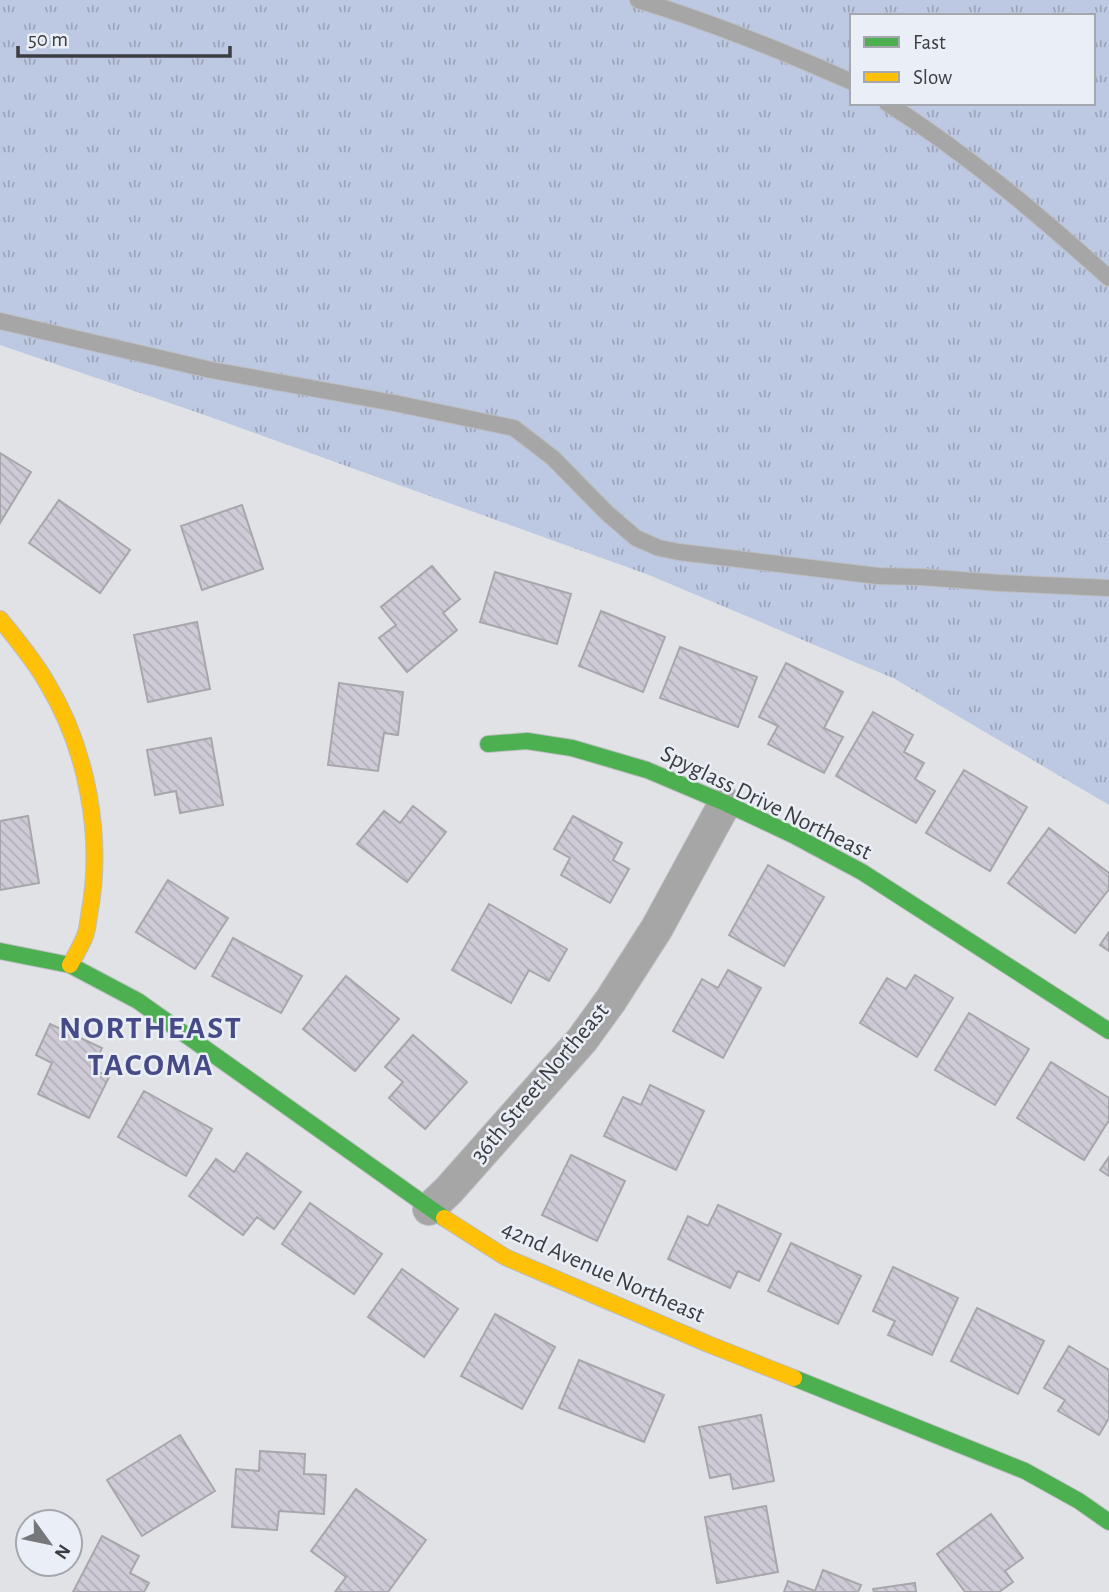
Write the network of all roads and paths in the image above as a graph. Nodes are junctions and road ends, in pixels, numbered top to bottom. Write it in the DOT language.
graph roads {
  1 [pos="638,0"];
  2 [pos="850,81"];
  3 [pos="890,105"];
  4 [pos="1109,278"];
  5 [pos="0,321"];
  6 [pos="1109,588"];
  7 [pos="0,619"];
  8 [pos="488,744"];
  9 [pos="725,803"];
  10 [pos="0,951"];
  11 [pos="70,965"];
  12 [pos="1109,1031"];
  13 [pos="429,1209"];
  14 [pos="1109,1522"];
  1 -- 2 [label="lane"];
  3 -- 4 [label="lane"];
  5 -- 6 [label="lane"];
  7 -- 11 [label="street"];
  8 -- 9 [label="street, Spyglass Drive Northeast"];
  9 -- 12 [label="street, Spyglass Drive Northeast"];
  9 -- 13 [label="street, 36th Street Northeast"];
  10 -- 11 [label="street, 42nd Avenue Northeast"];
  11 -- 13 [label="street, 42nd Avenue Northeast"];
  13 -- 14 [label="street, 42nd Avenue Northeast"];
}
